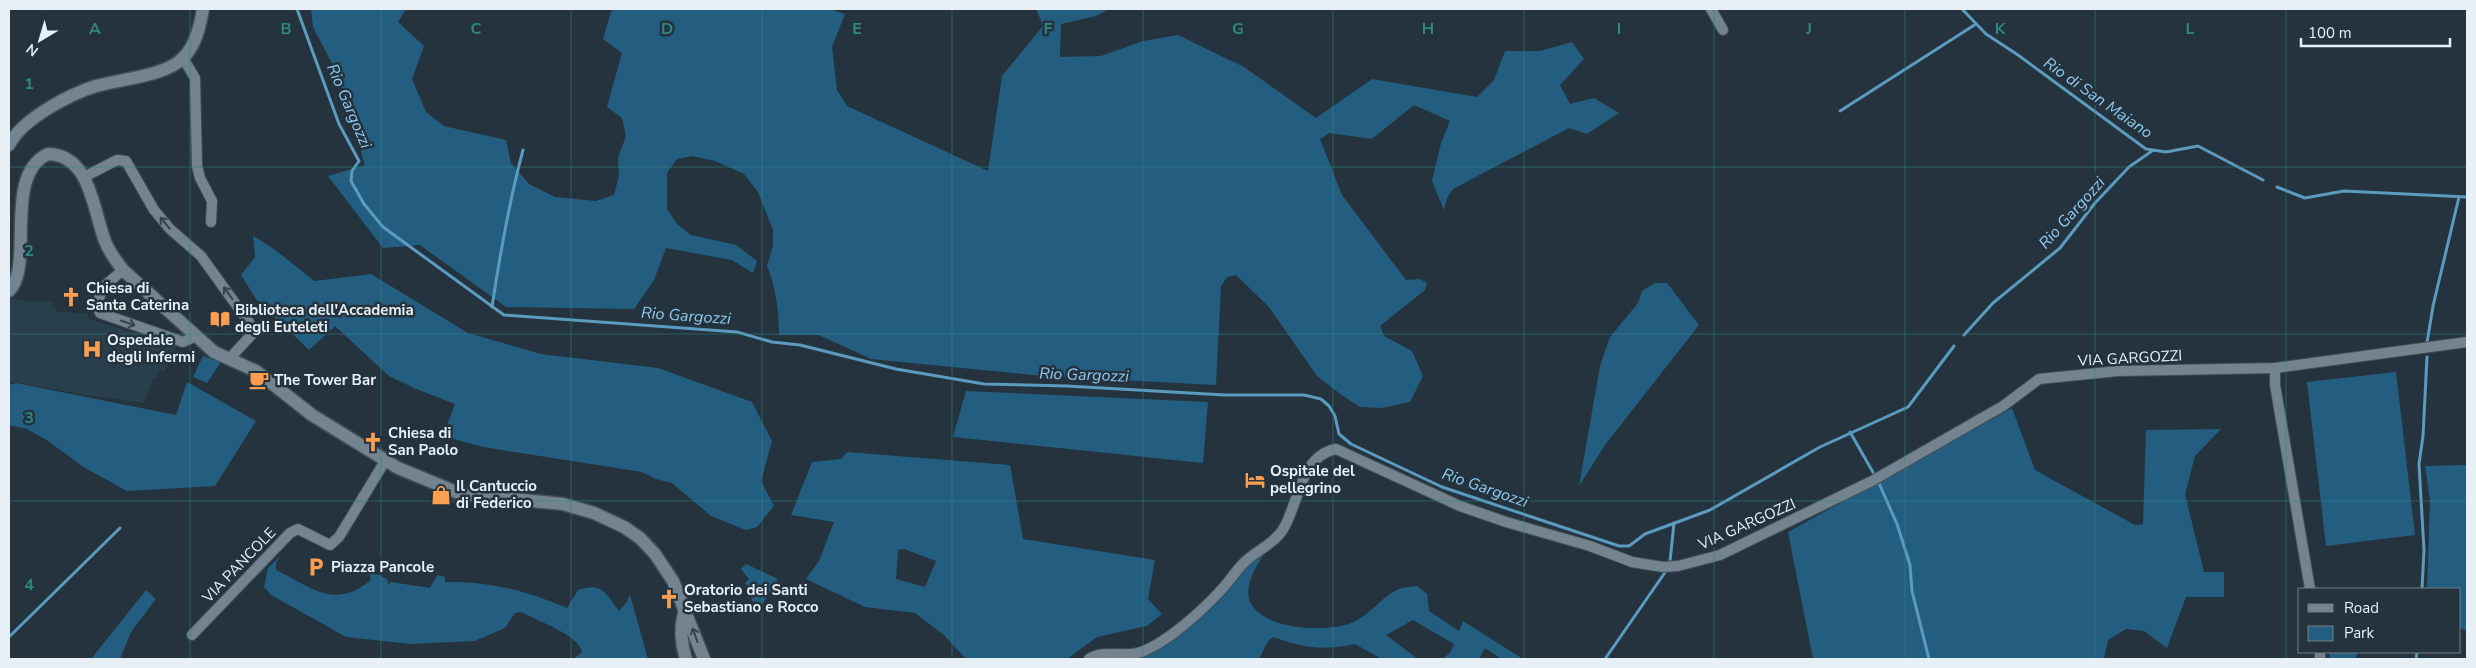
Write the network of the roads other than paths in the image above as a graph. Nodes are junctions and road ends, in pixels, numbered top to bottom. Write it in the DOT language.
graph roads {
  1 [pos="203,9"];
  2 [pos="1711,9"];
  3 [pos="1723,30"];
  4 [pos="183,58"];
  5 [pos="9,145"];
  6 [pos="84,177"];
  7 [pos="211,222"];
  8 [pos="123,270"];
  9 [pos="9,291"];
  10 [pos="196,336"];
  11 [pos="2467,342"];
  12 [pos="230,358"];
  13 [pos="2275,368"];
  14 [pos="385,461"];
  15 [pos="2310,588"];
  16 [pos="684,613"];
  17 [pos="192,635"];
  18 [pos="686,659"];
  19 [pos="704,659"];
  20 [pos="1089,659"];
  1 -- 4 [label="street"];
  2 -- 3 [label="street"];
  4 -- 5 [label="street"];
  4 -- 7 [label="street"];
  6 -- 8 [label="street"];
  6 -- 9 [label="street"];
  12 -- 6 [label="street, one-way"];
  8 -- 10 [label="street"];
  8 -- 10 [label="street, one-way"];
  10 -- 12 [label="street"];
  11 -- 13 [label="street, VIA GARGOZZI"];
  12 -- 14 [label="street"];
  13 -- 15 [label="street"];
  13 -- 20 [label="street, VIA GARGOZZI"];
  14 -- 16 [label="street"];
  14 -- 17 [label="street, VIA PANCOLE"];
  16 -- 18 [label="street"];
  19 -- 16 [label="street, one-way"];
}
